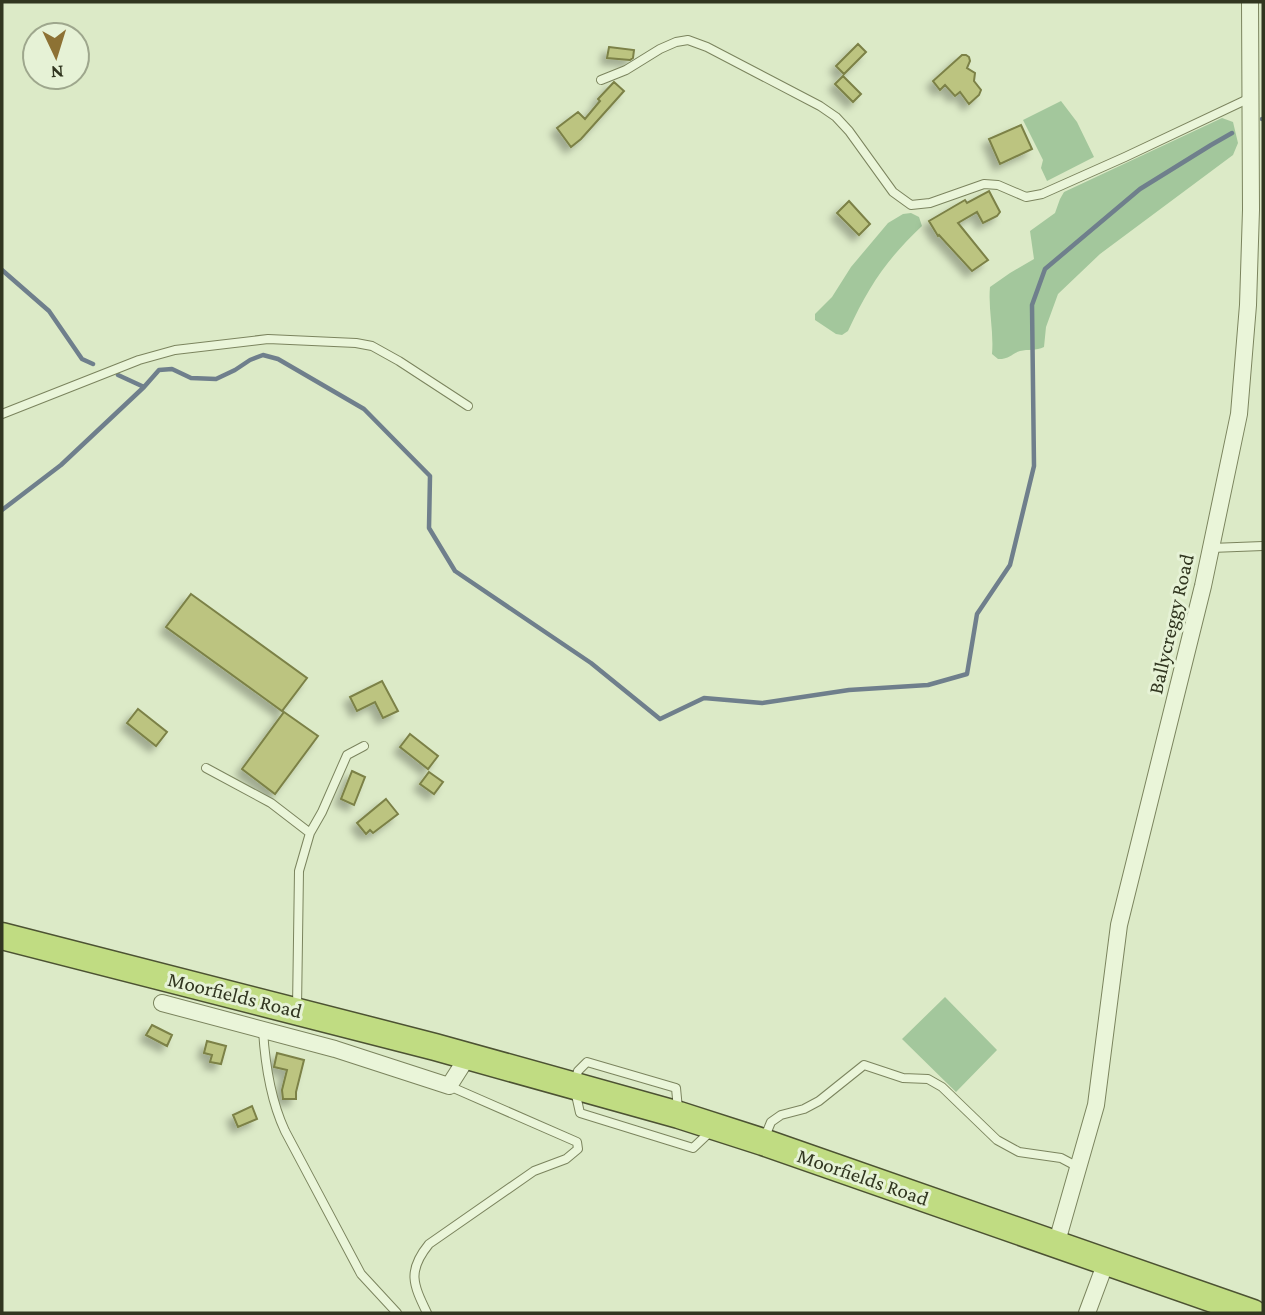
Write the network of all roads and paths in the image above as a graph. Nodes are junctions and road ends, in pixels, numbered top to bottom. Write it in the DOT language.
graph roads {
  1 [pos="1250,2"];
  2 [pos="601,80"];
  3 [pos="1250,98"];
  4 [pos="468,405"];
  5 [pos="2,414"];
  6 [pos="1263,546"];
  7 [pos="1211,548"];
  8 [pos="364,746"];
  9 [pos="206,768"];
  10 [pos="310,833"];
  11 [pos="2,936"];
  12 [pos="162,1003"];
  13 [pos="297,1011"];
  14 [pos="263,1030"];
  15 [pos="468,1056"];
  16 [pos="449,1086"];
  17 [pos="574,1086"];
  18 [pos="715,1127"];
  19 [pos="763,1142"];
  20 [pos="1078,1167"];
  21 [pos="1056,1245"];
  22 [pos="1107,1262"];
  23 [pos="397,1313"];
  24 [pos="427,1313"];
  25 [pos="1087,1313"];
  26 [pos="1253,1313"];
  1 -- 3 [label="street, Ballycreggy Road"];
  2 -- 3 [label="lane"];
  3 -- 7 [label="street, Ballycreggy Road"];
  4 -- 5 [label="lane"];
  6 -- 7 [label="lane"];
  7 -- 20 [label="street, Ballycreggy Road"];
  8 -- 10 [label="lane"];
  9 -- 10 [label="lane"];
  10 -- 13 [label="lane"];
  11 -- 13 [label="highway, Moorfields Road"];
  12 -- 14 [label="street, Moorfields Road"];
  13 -- 15 [label="highway, Moorfields Road"];
  14 -- 16 [label="street, Moorfields Road"];
  14 -- 23 [label="lane"];
  15 -- 16 [label="street"];
  15 -- 17 [label="highway, Moorfields Road"];
  16 -- 24 [label="lane"];
  17 -- 18 [label="highway, Moorfields Road"];
  17 -- 18 [label="lane"];
  18 -- 19 [label="highway, Moorfields Road"];
  19 -- 20 [label="lane"];
  19 -- 21 [label="highway, Moorfields Road"];
  20 -- 21 [label="street, Ballycreggy Road"];
  21 -- 22 [label="highway, Moorfields Road"];
  22 -- 25 [label="street"];
  22 -- 26 [label="highway, Moorfields Road"];
}
